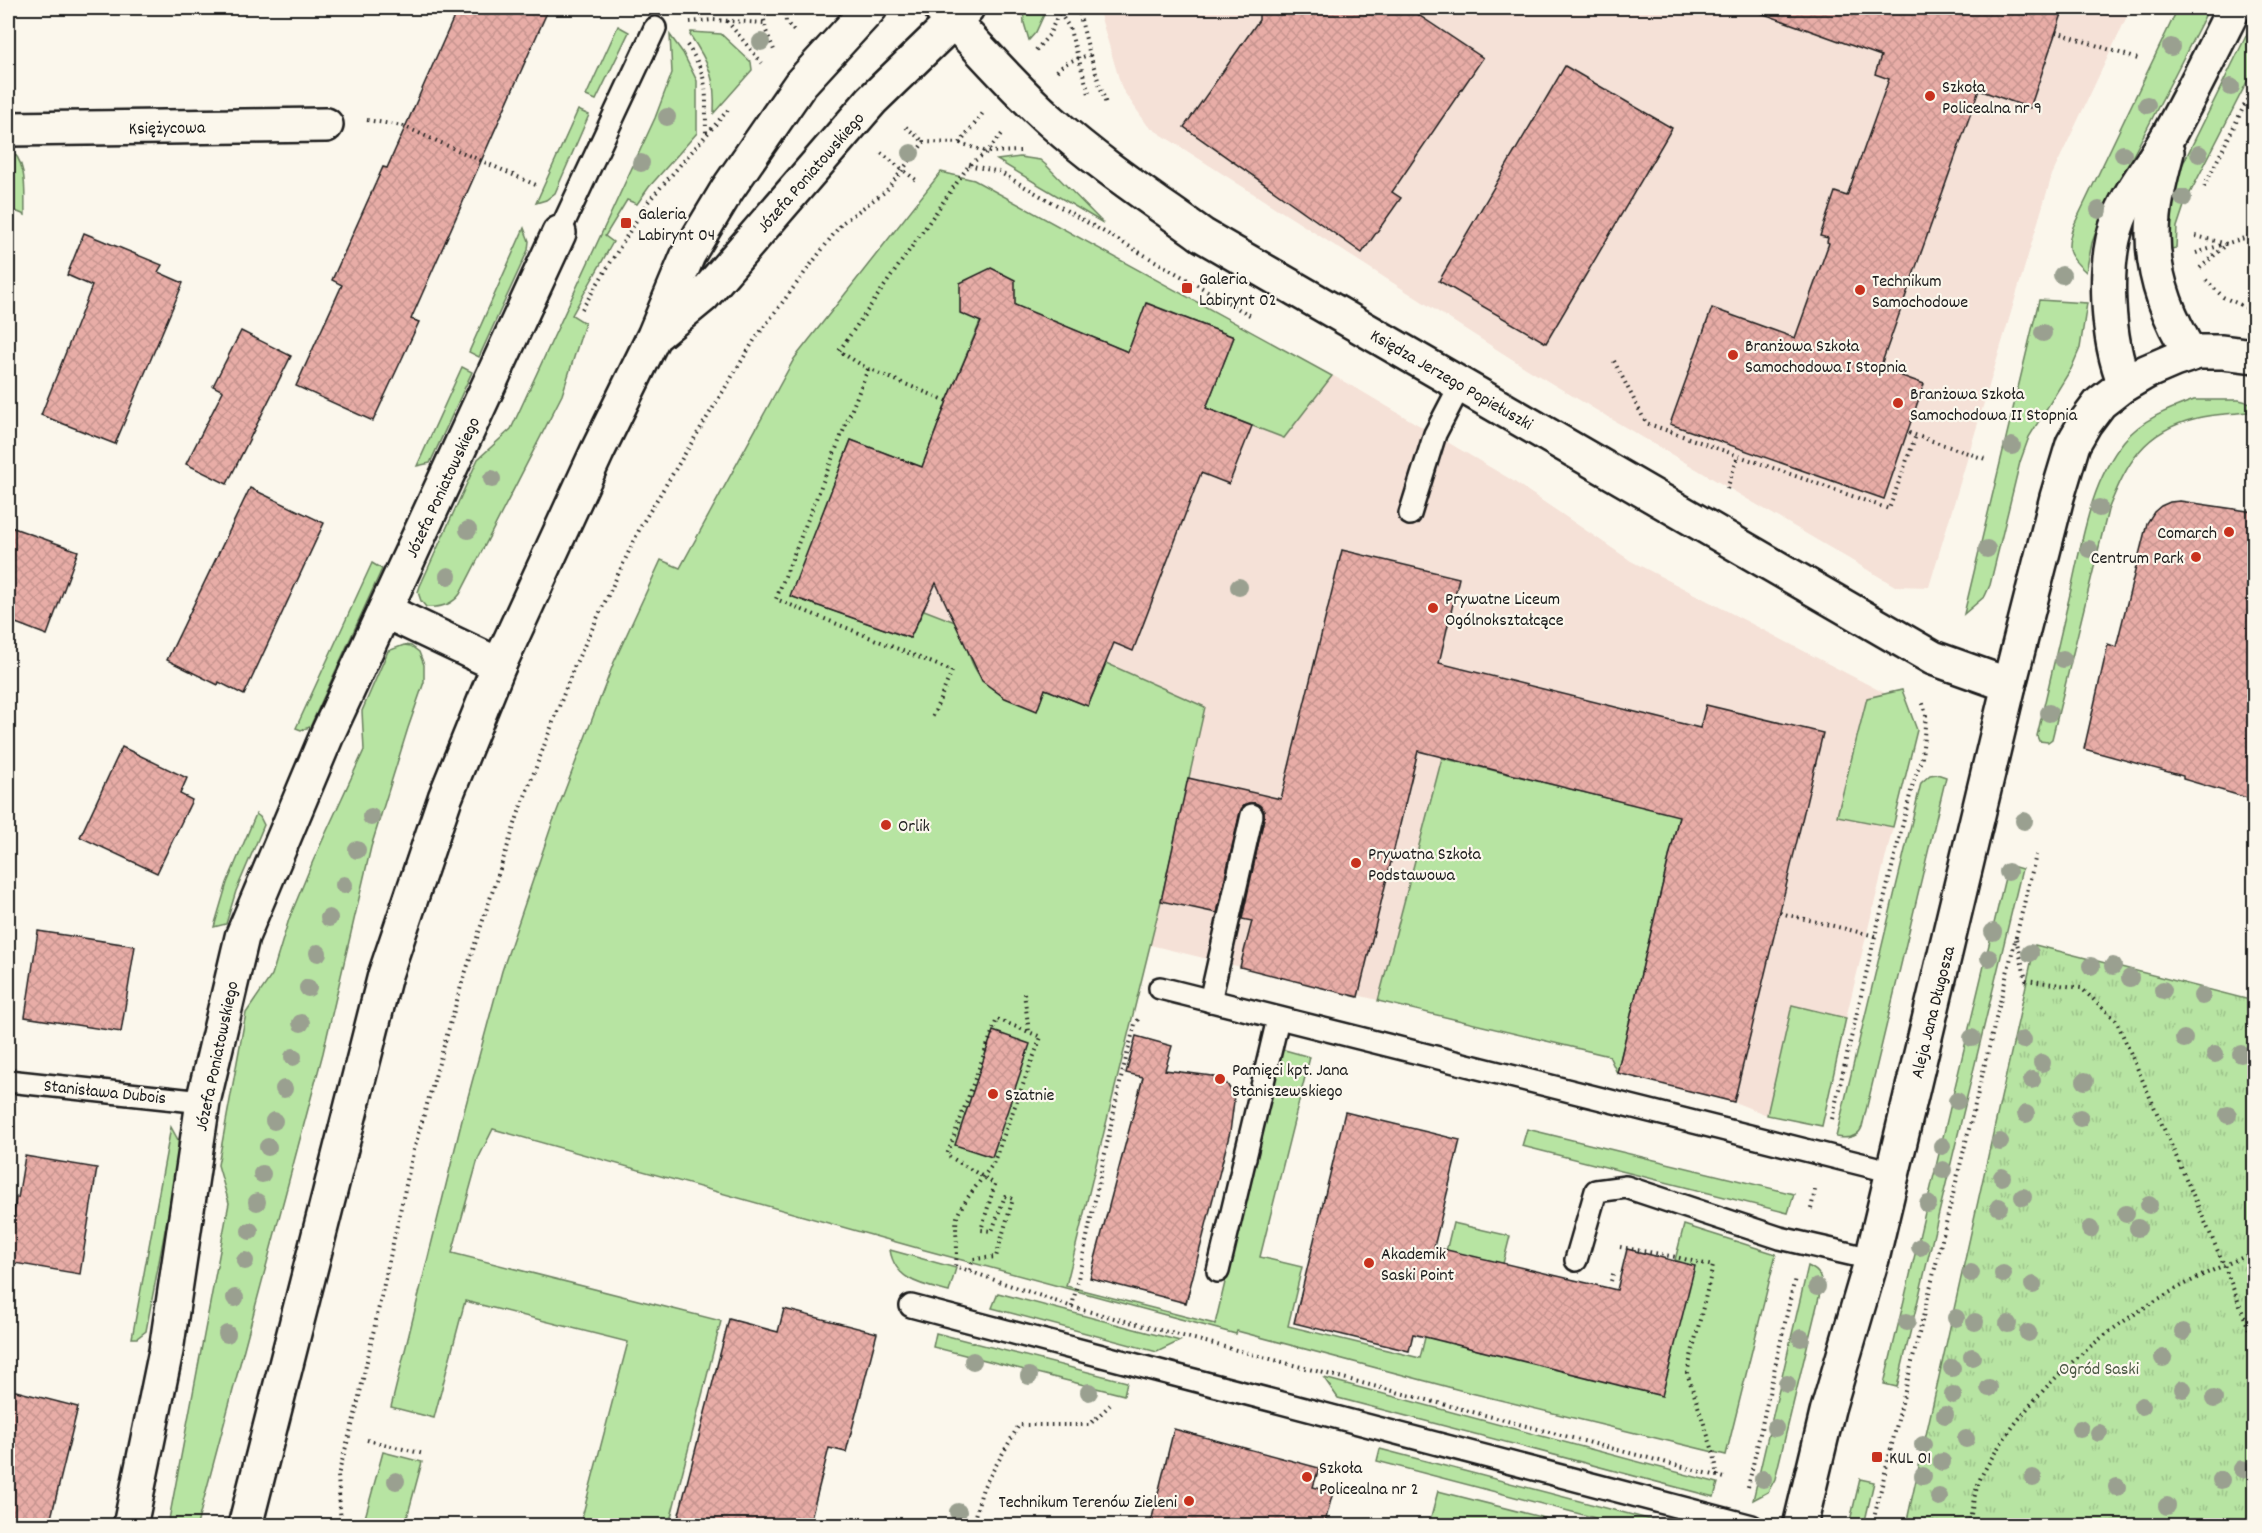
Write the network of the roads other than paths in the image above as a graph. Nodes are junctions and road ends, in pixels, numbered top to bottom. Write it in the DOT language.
graph roads {
  1 [pos="870,8"];
  2 [pos="2234,8"];
  3 [pos="954,12"];
  4 [pos="655,28"];
  5 [pos="326,125"];
  6 [pos="8,129"];
  7 [pos="2172,131"];
  8 [pos="559,232"];
  9 [pos="654,336"];
  10 [pos="2191,354"];
  11 [pos="2254,356"];
  12 [pos="1461,384"];
  13 [pos="2125,384"];
  14 [pos="1410,514"];
  15 [pos="385,611"];
  16 [pos="499,665"];
  17 [pos="2009,686"];
  18 [pos="1252,815"];
  19 [pos="1160,988"];
  20 [pos="1210,1001"];
  21 [pos="1278,1019"];
  22 [pos="8,1081"];
  23 [pos="203,1102"];
  24 [pos="1893,1172"];
  25 [pos="1872,1259"];
  26 [pos="1576,1260"];
  27 [pos="1218,1271"];
  28 [pos="911,1306"];
  29 [pos="1745,1524"];
  30 [pos="130,1526"];
  31 [pos="245,1526"];
  32 [pos="1800,1526"];
  1 -- 9 [label="street, Józefa Poniatowskiego"];
  2 -- 7 [label="street"];
  3 -- 9 [label="street, Józefa Poniatowskiego"];
  3 -- 12 [label="street, Księdza Jerzego Popiełuszki"];
  4 -- 8 [label="lane"];
  5 -- 6 [label="street, Księżycowa"];
  7 -- 10 [label="street"];
  7 -- 13 [label="street"];
  8 -- 15 [label="street, Józefa Poniatowskiego"];
  9 -- 16 [label="street, Józefa Poniatowskiego"];
  10 -- 11 [label="street, Aleja Jana Długosza"];
  10 -- 13 [label="street, Aleja Jana Długosza"];
  12 -- 14 [label="lane"];
  12 -- 17 [label="street, Księdza Jerzego Popiełuszki"];
  13 -- 17 [label="street, Aleja Jana Długosza"];
  15 -- 16 [label="street"];
  15 -- 23 [label="street, Józefa Poniatowskiego"];
  16 -- 31 [label="street, Józefa Poniatowskiego"];
  17 -- 24 [label="street, Aleja Jana Długosza"];
  18 -- 20 [label="lane"];
  19 -- 20 [label="lane"];
  20 -- 21 [label="lane"];
  21 -- 24 [label="lane"];
  21 -- 27 [label="lane"];
  22 -- 23 [label="lane, Stanisława Dubois"];
  23 -- 30 [label="street, Józefa Poniatowskiego"];
  24 -- 25 [label="street, Aleja Jana Długosza"];
  25 -- 26 [label="lane"];
  25 -- 32 [label="street, Aleja Jana Długosza"];
  28 -- 29 [label="lane"];
}
